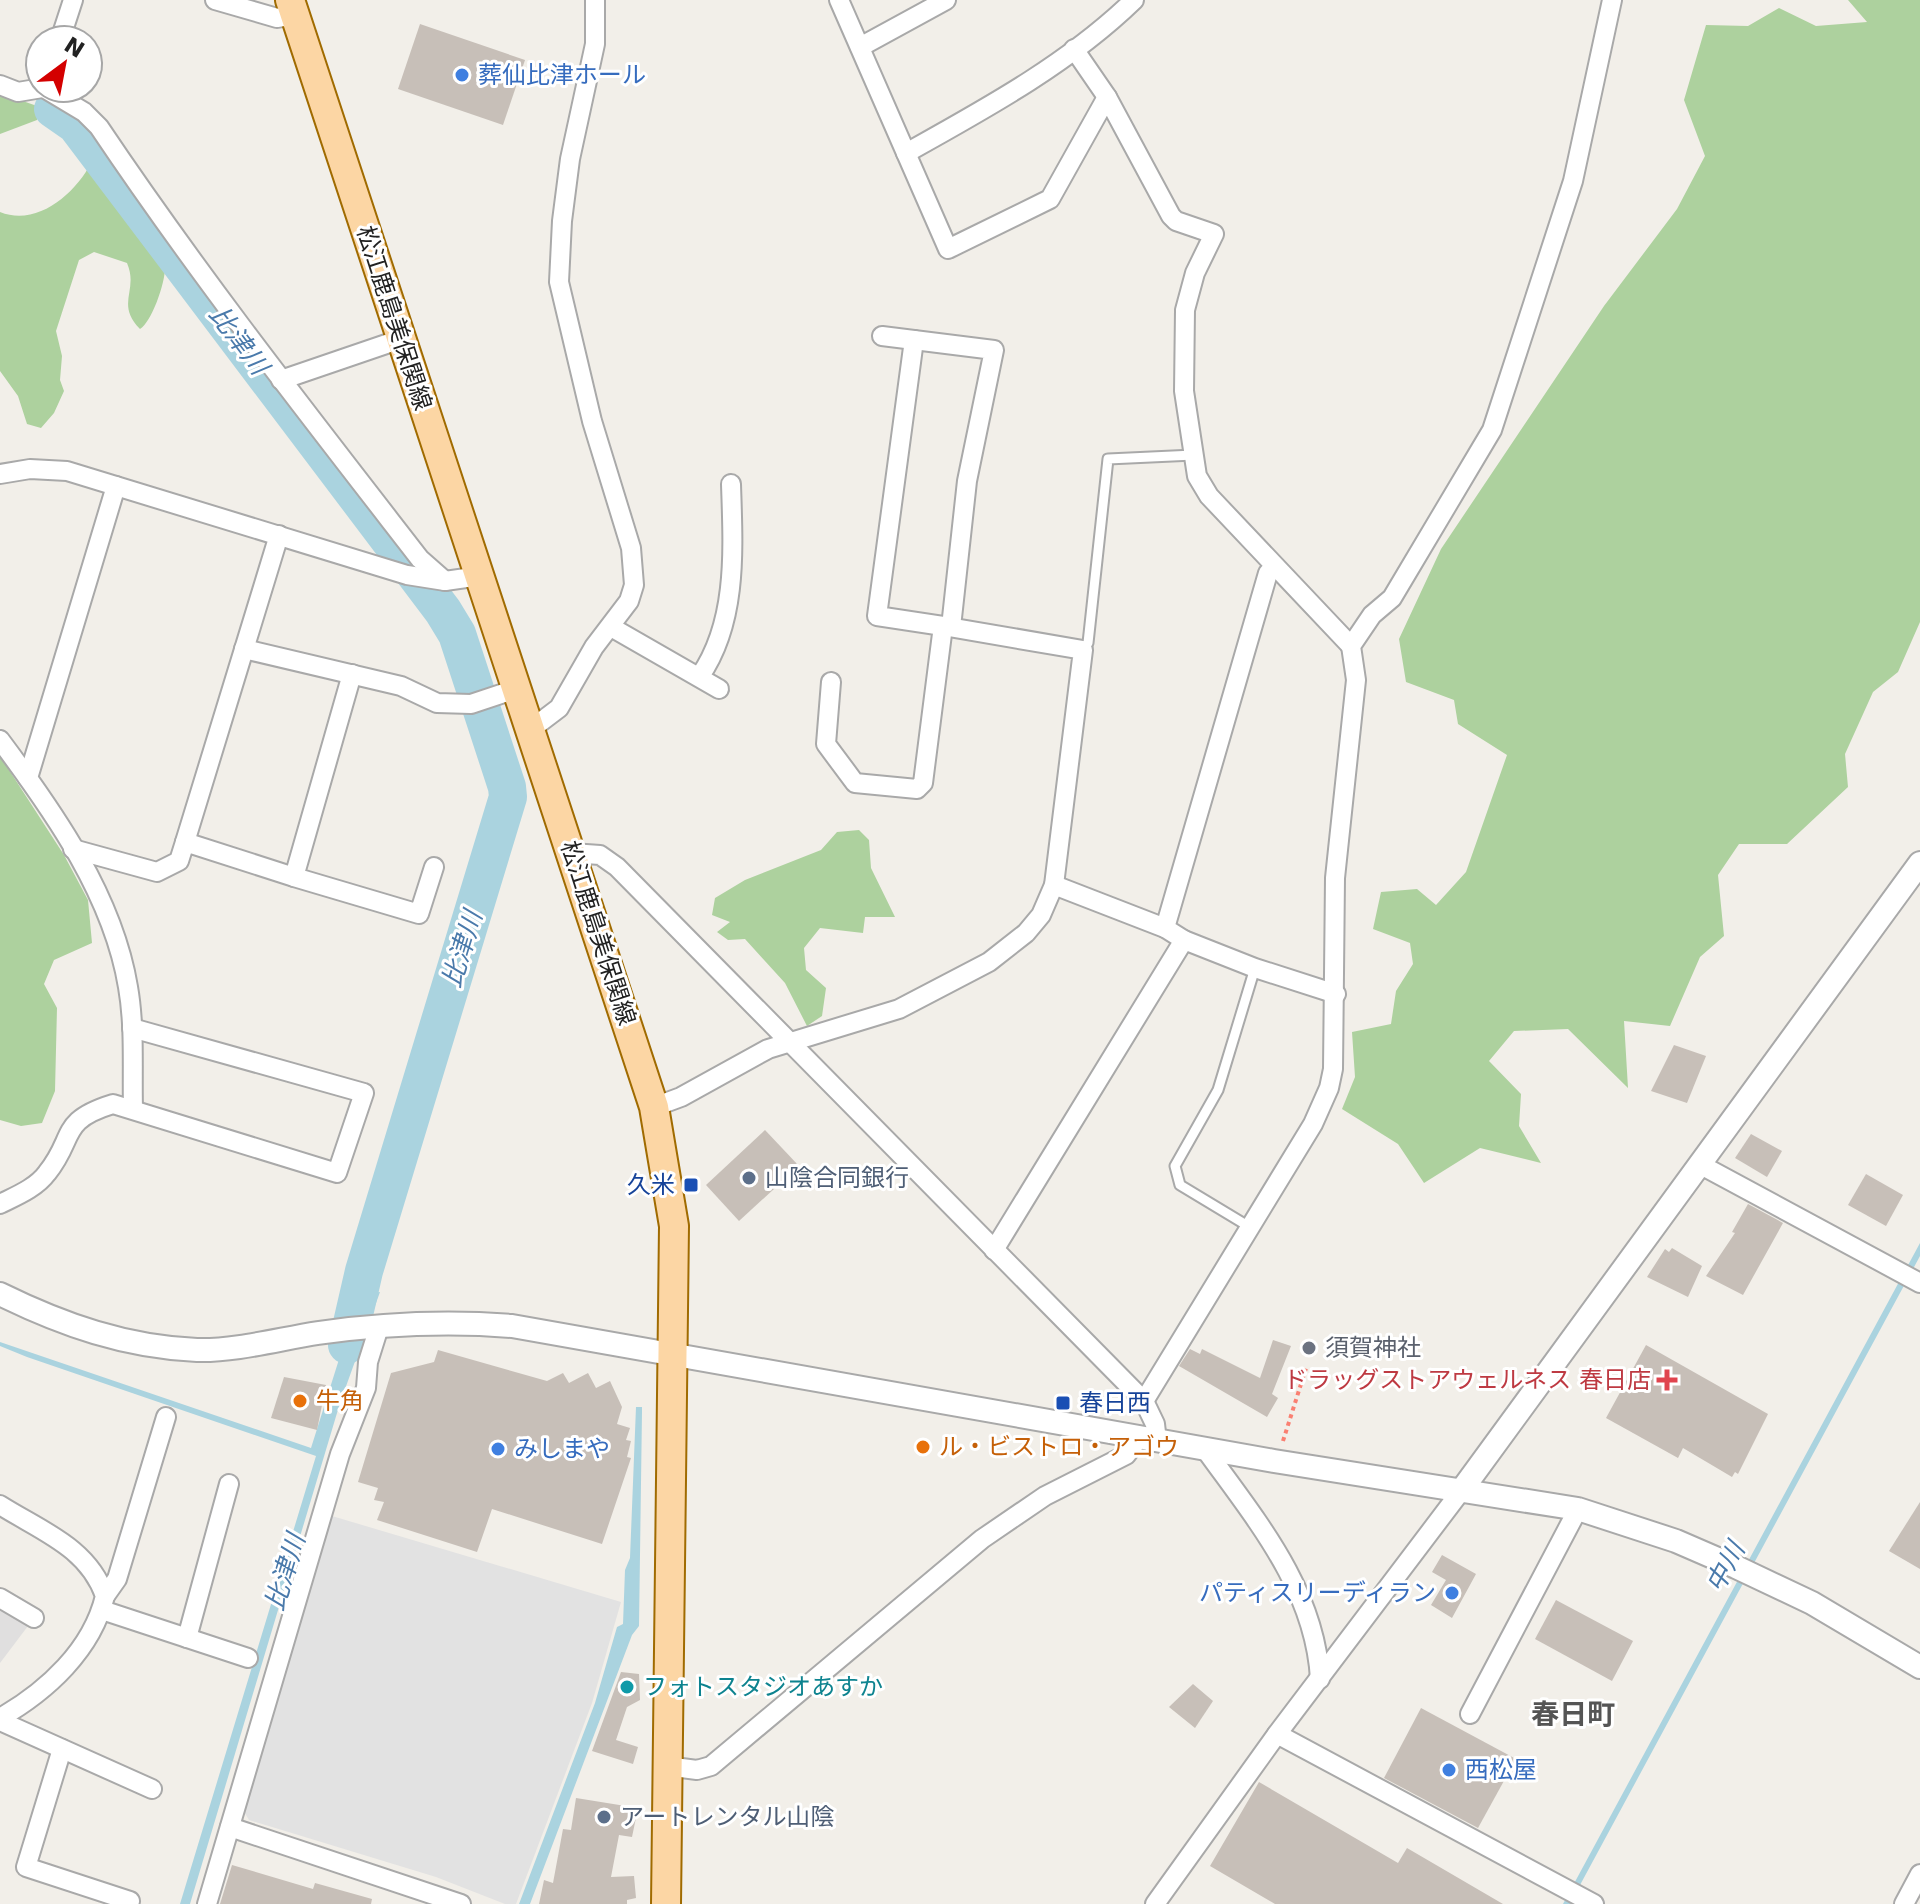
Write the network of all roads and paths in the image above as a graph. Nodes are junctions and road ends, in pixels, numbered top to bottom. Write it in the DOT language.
graph roads {
  1 [pos="73,0"];
  2 [pos="215,0"];
  3 [pos="595,0"];
  4 [pos="839,0"];
  5 [pos="946,0"];
  6 [pos="1134,0"];
  7 [pos="1612,0"];
  8 [pos="293,8"];
  9 [pos="65,24"];
  10 [pos="860,47"];
  11 [pos="1074,49"];
  12 [pos="0,85"];
  13 [pos="24,91"];
  14 [pos="1107,97"];
  15 [pos="70,104"];
  16 [pos="906,153"];
  17 [pos="882,336"];
  18 [pos="401,339"];
  19 [pos="914,340"];
  20 [pos="281,380"];
  21 [pos="1194,455"];
  22 [pos="0,474"];
  23 [pos="731,484"];
  24 [pos="116,486"];
  25 [pos="279,535"];
  26 [pos="1275,567"];
  27 [pos="480,576"];
  28 [pos="439,580"];
  29 [pos="611,627"];
  30 [pos="947,627"];
  31 [pos="1351,646"];
  32 [pos="244,649"];
  33 [pos="1083,650"];
  34 [pos="352,674"];
  35 [pos="700,676"];
  36 [pos="831,682"];
  37 [pos="516,689"];
  38 [pos="719,689"];
  39 [pos="530,730"];
  40 [pos="0,740"];
  41 [pos="28,778"];
  42 [pos="185,842"];
  43 [pos="73,849"];
  44 [pos="572,853"];
  45 [pos="1920,863"];
  46 [pos="434,867"];
  47 [pos="294,877"];
  48 [pos="1054,885"];
  49 [pos="1913,886"];
  50 [pos="1165,928"];
  51 [pos="1184,940"];
  52 [pos="1255,968"];
  53 [pos="1336,994"];
  54 [pos="132,1028"];
  55 [pos="789,1043"];
  56 [pos="654,1107"];
  57 [pos="133,1109"];
  58 [pos="1701,1165"];
  59 [pos="0,1204"];
  60 [pos="1248,1226"];
  61 [pos="994,1250"];
  62 [pos="1910,1278"];
  63 [pos="0,1294"];
  64 [pos="378,1327"];
  65 [pos="672,1355"];
  66 [pos="1307,1365"];
  67 [pos="1144,1401"];
  68 [pos="166,1417"];
  69 [pos="1148,1439"];
  70 [pos="1205,1449"];
  71 [pos="1274,1461"];
  72 [pos="229,1484"];
  73 [pos="1461,1491"];
  74 [pos="0,1505"];
  75 [pos="1578,1509"];
  76 [pos="0,1598"];
  77 [pos="103,1603"];
  78 [pos="34,1618"];
  79 [pos="187,1638"];
  80 [pos="248,1658"];
  81 [pos="1920,1667"];
  82 [pos="1320,1679"];
  83 [pos="1470,1714"];
  84 [pos="0,1720"];
  85 [pos="1277,1734"];
  86 [pos="62,1749"];
  87 [pos="666,1766"];
  88 [pos="152,1789"];
  89 [pos="230,1827"];
  90 [pos="1920,1874"];
  91 [pos="1579,1896"];
  92 [pos="130,1901"];
  93 [pos="207,1904"];
  94 [pos="461,1904"];
  95 [pos="666,1904"];
  96 [pos="1155,1904"];
  97 [pos="1904,1904"];
  1 -- 9 [label="street"];
  2 -- 8 [label="street"];
  3 -- 29 [label="street"];
  4 -- 10 [label="street"];
  5 -- 10 [label="street"];
  6 -- 11 [label="street"];
  7 -- 31 [label="street"];
  8 -- 18 [label="main road, 松江鹿島美保関線"];
  10 -- 16 [label="street"];
  11 -- 14 [label="street"];
  11 -- 16 [label="street"];
  12 -- 13 [label="street"];
  14 -- 16 [label="street"];
  14 -- 21 [label="street"];
  15 -- 20 [label="street"];
  17 -- 19 [label="street"];
  18 -- 20 [label="street"];
  18 -- 27 [label="main road, 松江鹿島美保関線"];
  19 -- 30 [label="street"];
  19 -- 30 [label="street"];
  20 -- 28 [label="street"];
  21 -- 26 [label="street"];
  21 -- 33 [label="lane"];
  22 -- 24 [label="street"];
  23 -- 35 [label="street"];
  24 -- 25 [label="street"];
  24 -- 41 [label="street"];
  25 -- 28 [label="street"];
  25 -- 32 [label="street"];
  26 -- 31 [label="street"];
  26 -- 50 [label="street"];
  27 -- 28 [label="street"];
  27 -- 37 [label="main road, 松江鹿島美保関線"];
  29 -- 35 [label="street"];
  29 -- 39 [label="street"];
  30 -- 33 [label="street"];
  30 -- 36 [label="street"];
  31 -- 53 [label="street"];
  32 -- 34 [label="street"];
  32 -- 42 [label="street"];
  33 -- 48 [label="street"];
  34 -- 37 [label="street"];
  34 -- 47 [label="street"];
  35 -- 38 [label="street"];
  37 -- 39 [label="main road, 松江鹿島美保関線"];
  39 -- 44 [label="main road, 松江鹿島美保関線"];
  40 -- 41 [label="street"];
  41 -- 43 [label="street"];
  42 -- 43 [label="street"];
  42 -- 47 [label="street"];
  43 -- 54 [label="street"];
  44 -- 55 [label="street"];
  44 -- 56 [label="main road, 松江鹿島美保関線"];
  45 -- 49 [label="street"];
  46 -- 47 [label="street"];
  48 -- 50 [label="street"];
  48 -- 55 [label="street"];
  49 -- 58 [label="street"];
  50 -- 51 [label="street"];
  51 -- 52 [label="street"];
  51 -- 61 [label="street"];
  52 -- 53 [label="street"];
  52 -- 60 [label="lane"];
  53 -- 60 [label="street"];
  54 -- 57 [label="street"];
  54 -- 57 [label="street"];
  55 -- 56 [label="street"];
  55 -- 61 [label="street"];
  56 -- 65 [label="main road, 松江鹿島美保関線"];
  57 -- 59 [label="street"];
  58 -- 62 [label="street"];
  58 -- 73 [label="street"];
  60 -- 67 [label="street"];
  61 -- 67 [label="street"];
  63 -- 64 [label="street"];
  64 -- 65 [label="street"];
  64 -- 89 [label="street"];
  65 -- 69 [label="street"];
  65 -- 87 [label="main road, 松江鹿島美保関線"];
  66 -- 71 [label="path"];
  67 -- 69 [label="street"];
  68 -- 77 [label="street"];
  69 -- 70 [label="street"];
  69 -- 87 [label="street"];
  70 -- 71 [label="street"];
  70 -- 82 [label="street"];
  71 -- 73 [label="street"];
  72 -- 79 [label="street"];
  73 -- 75 [label="street"];
  73 -- 82 [label="street"];
  74 -- 77 [label="street"];
  75 -- 81 [label="street"];
  75 -- 83 [label="street"];
  76 -- 78 [label="street"];
  77 -- 79 [label="street"];
  77 -- 84 [label="street"];
  79 -- 80 [label="street"];
  82 -- 85 [label="street"];
  84 -- 86 [label="street"];
  85 -- 91 [label="street"];
  85 -- 96 [label="street"];
  86 -- 88 [label="street"];
  86 -- 92 [label="street"];
  87 -- 95 [label="main road, 松江鹿島美保関線"];
  89 -- 93 [label="street"];
  89 -- 94 [label="street"];
  90 -- 97 [label="street"];
}
